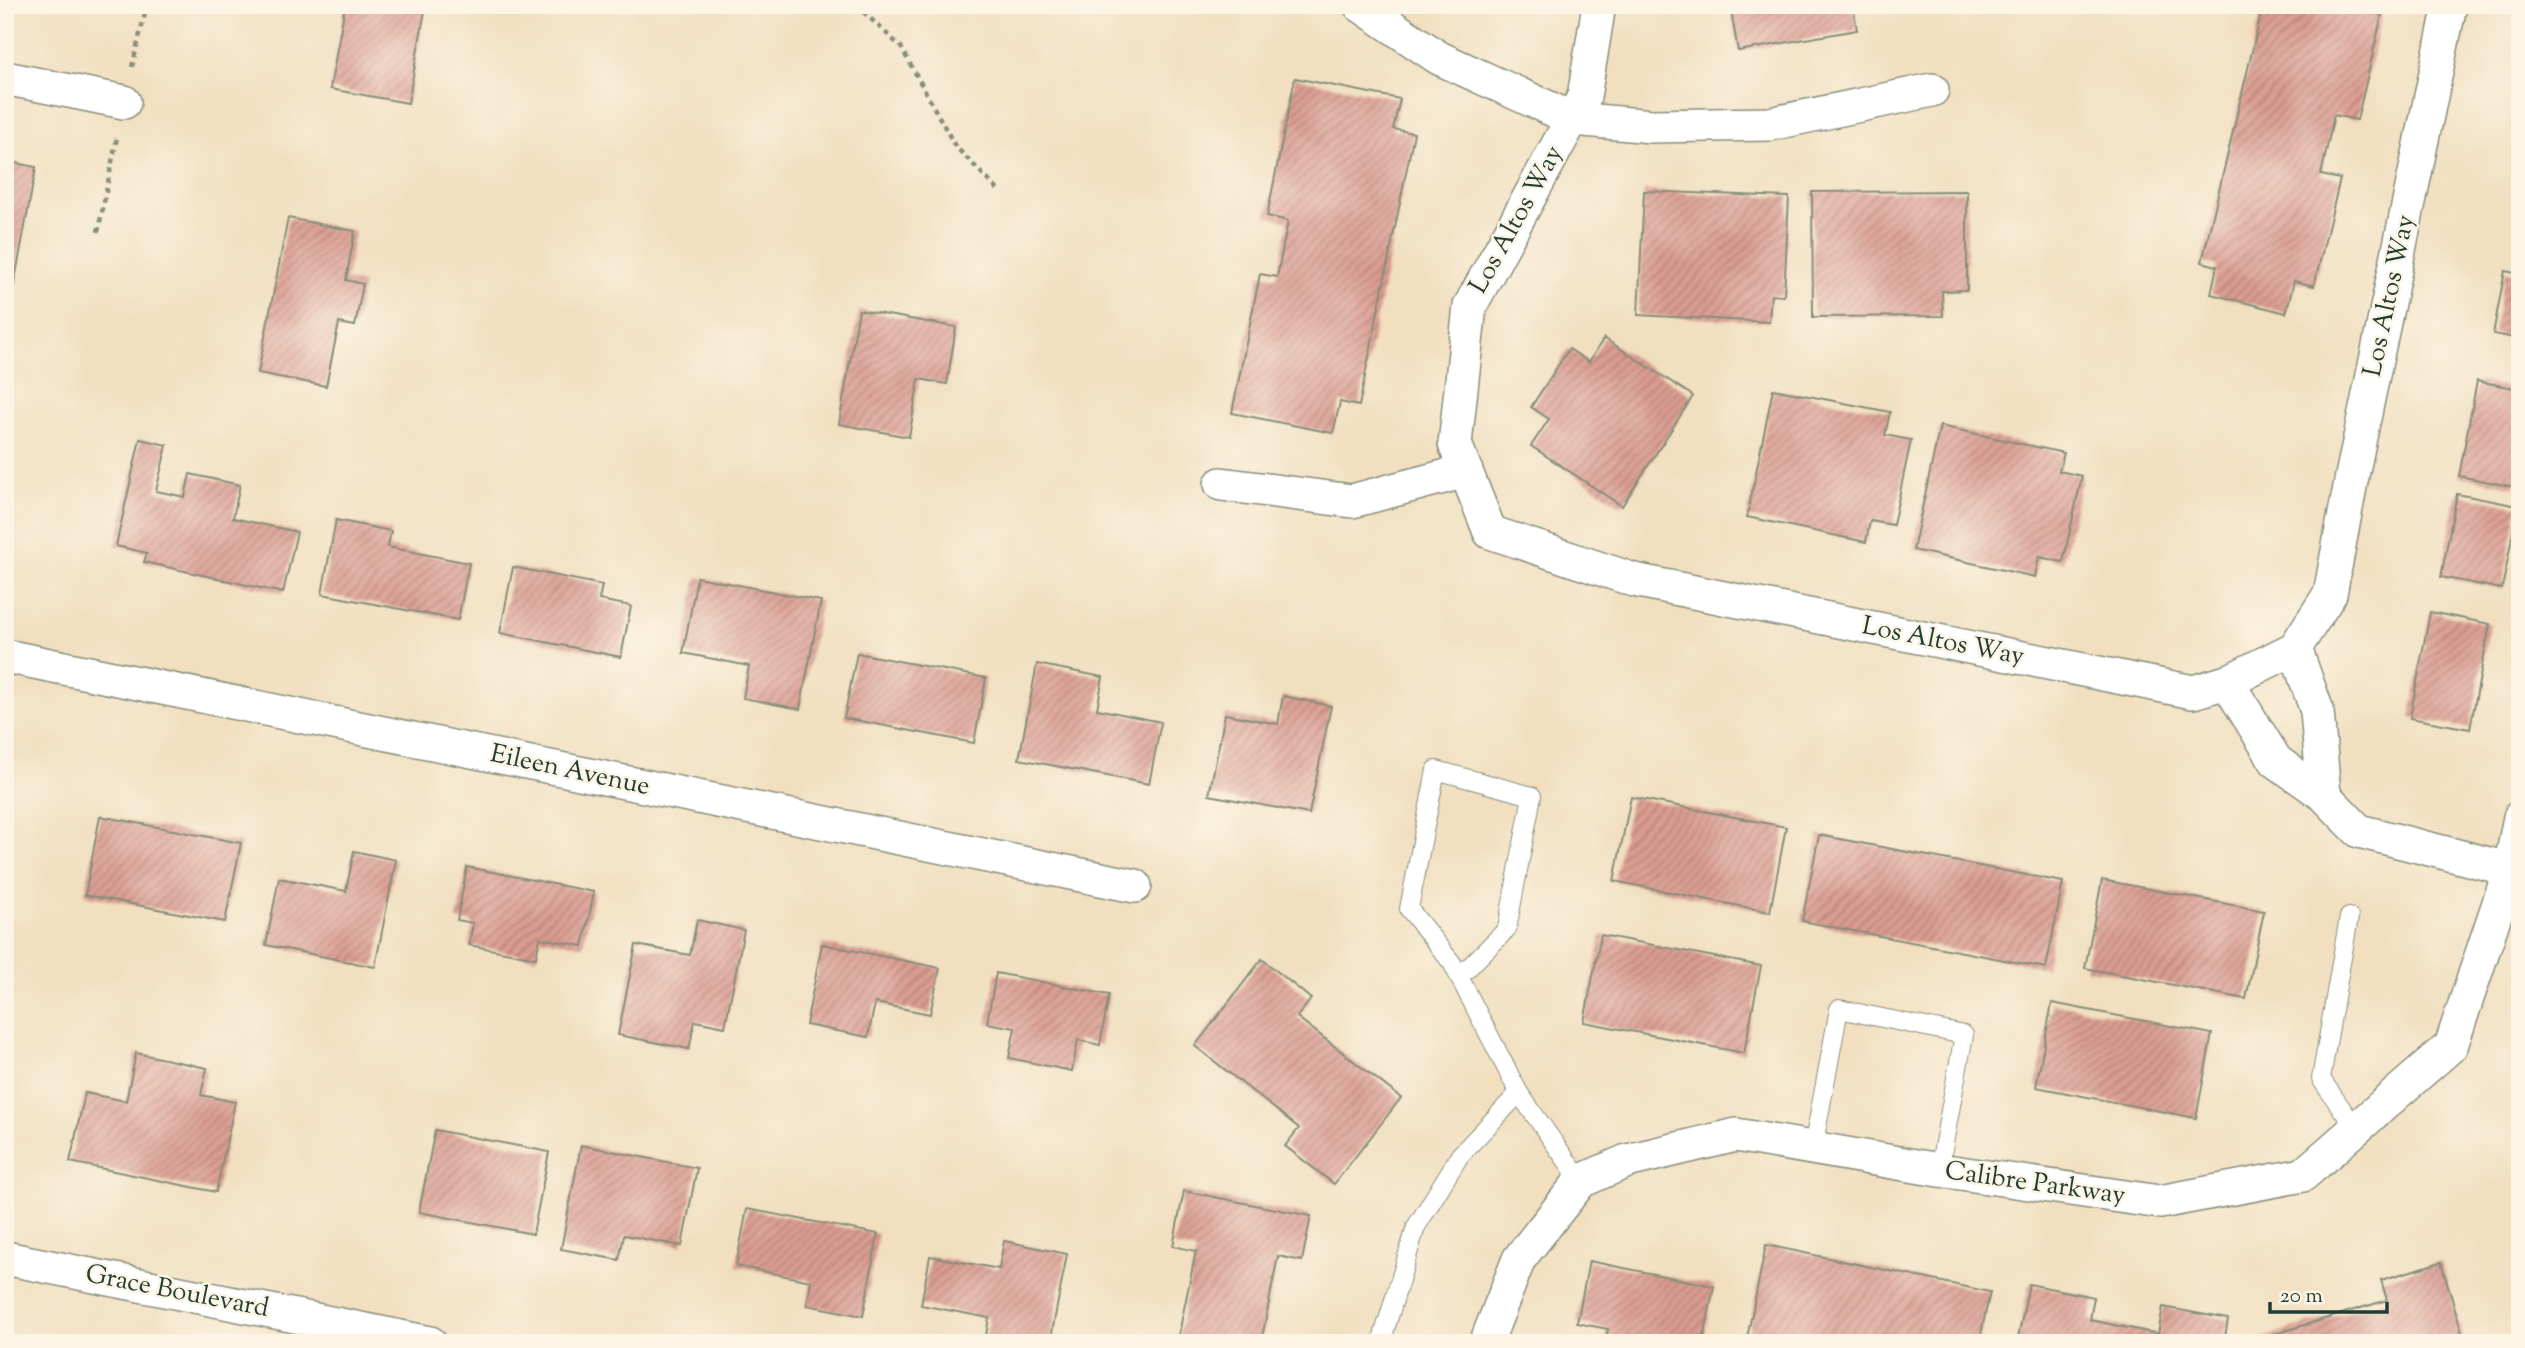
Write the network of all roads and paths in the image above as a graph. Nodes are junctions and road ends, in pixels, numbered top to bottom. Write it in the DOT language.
graph roads {
  1 [pos="856,5"];
  2 [pos="1360,5"];
  3 [pos="1599,5"];
  4 [pos="2450,5"];
  5 [pos="5,78"];
  6 [pos="1933,90"];
  7 [pos="124,102"];
  8 [pos="1573,119"];
  9 [pos="998,190"];
  10 [pos="1466,471"];
  11 [pos="1221,484"];
  12 [pos="2295,648"];
  13 [pos="5,656"];
  14 [pos="2227,682"];
  15 [pos="2324,795"];
  16 [pos="2520,817"];
  17 [pos="2515,871"];
  18 [pos="1135,886"];
  19 [pos="2349,917"];
  20 [pos="1460,976"];
  21 [pos="1519,1093"];
  22 [pos="2356,1129"];
  23 [pos="1813,1149"];
  24 [pos="1939,1170"];
  25 [pos="1581,1181"];
  26 [pos="5,1258"];
  27 [pos="430,1343"];
  28 [pos="1381,1343"];
  29 [pos="1486,1343"];
  1 -- 9 [label="path"];
  2 -- 8 [label="street"];
  3 -- 8 [label="street, Los Altos Way"];
  4 -- 12 [label="street, Los Altos Way"];
  5 -- 7 [label="street"];
  6 -- 8 [label="street"];
  8 -- 10 [label="street, Los Altos Way"];
  10 -- 11 [label="street"];
  10 -- 14 [label="street, Los Altos Way"];
  12 -- 14 [label="street, Los Altos Way"];
  12 -- 15 [label="street"];
  13 -- 18 [label="street, Eileen Avenue"];
  14 -- 15 [label="street"];
  15 -- 17 [label="street"];
  16 -- 17 [label="street, Calibre Parkway"];
  17 -- 22 [label="street, Calibre Parkway"];
  19 -- 22 [label="lane"];
  20 -- 20 [label="lane"];
  20 -- 21 [label="lane"];
  21 -- 25 [label="lane"];
  21 -- 28 [label="lane"];
  22 -- 24 [label="street, Calibre Parkway"];
  23 -- 24 [label="street, Calibre Parkway"];
  23 -- 24 [label="lane"];
  23 -- 25 [label="street, Calibre Parkway"];
  25 -- 29 [label="street, Calibre Parkway"];
  26 -- 27 [label="street, Grace Boulevard"];
}
